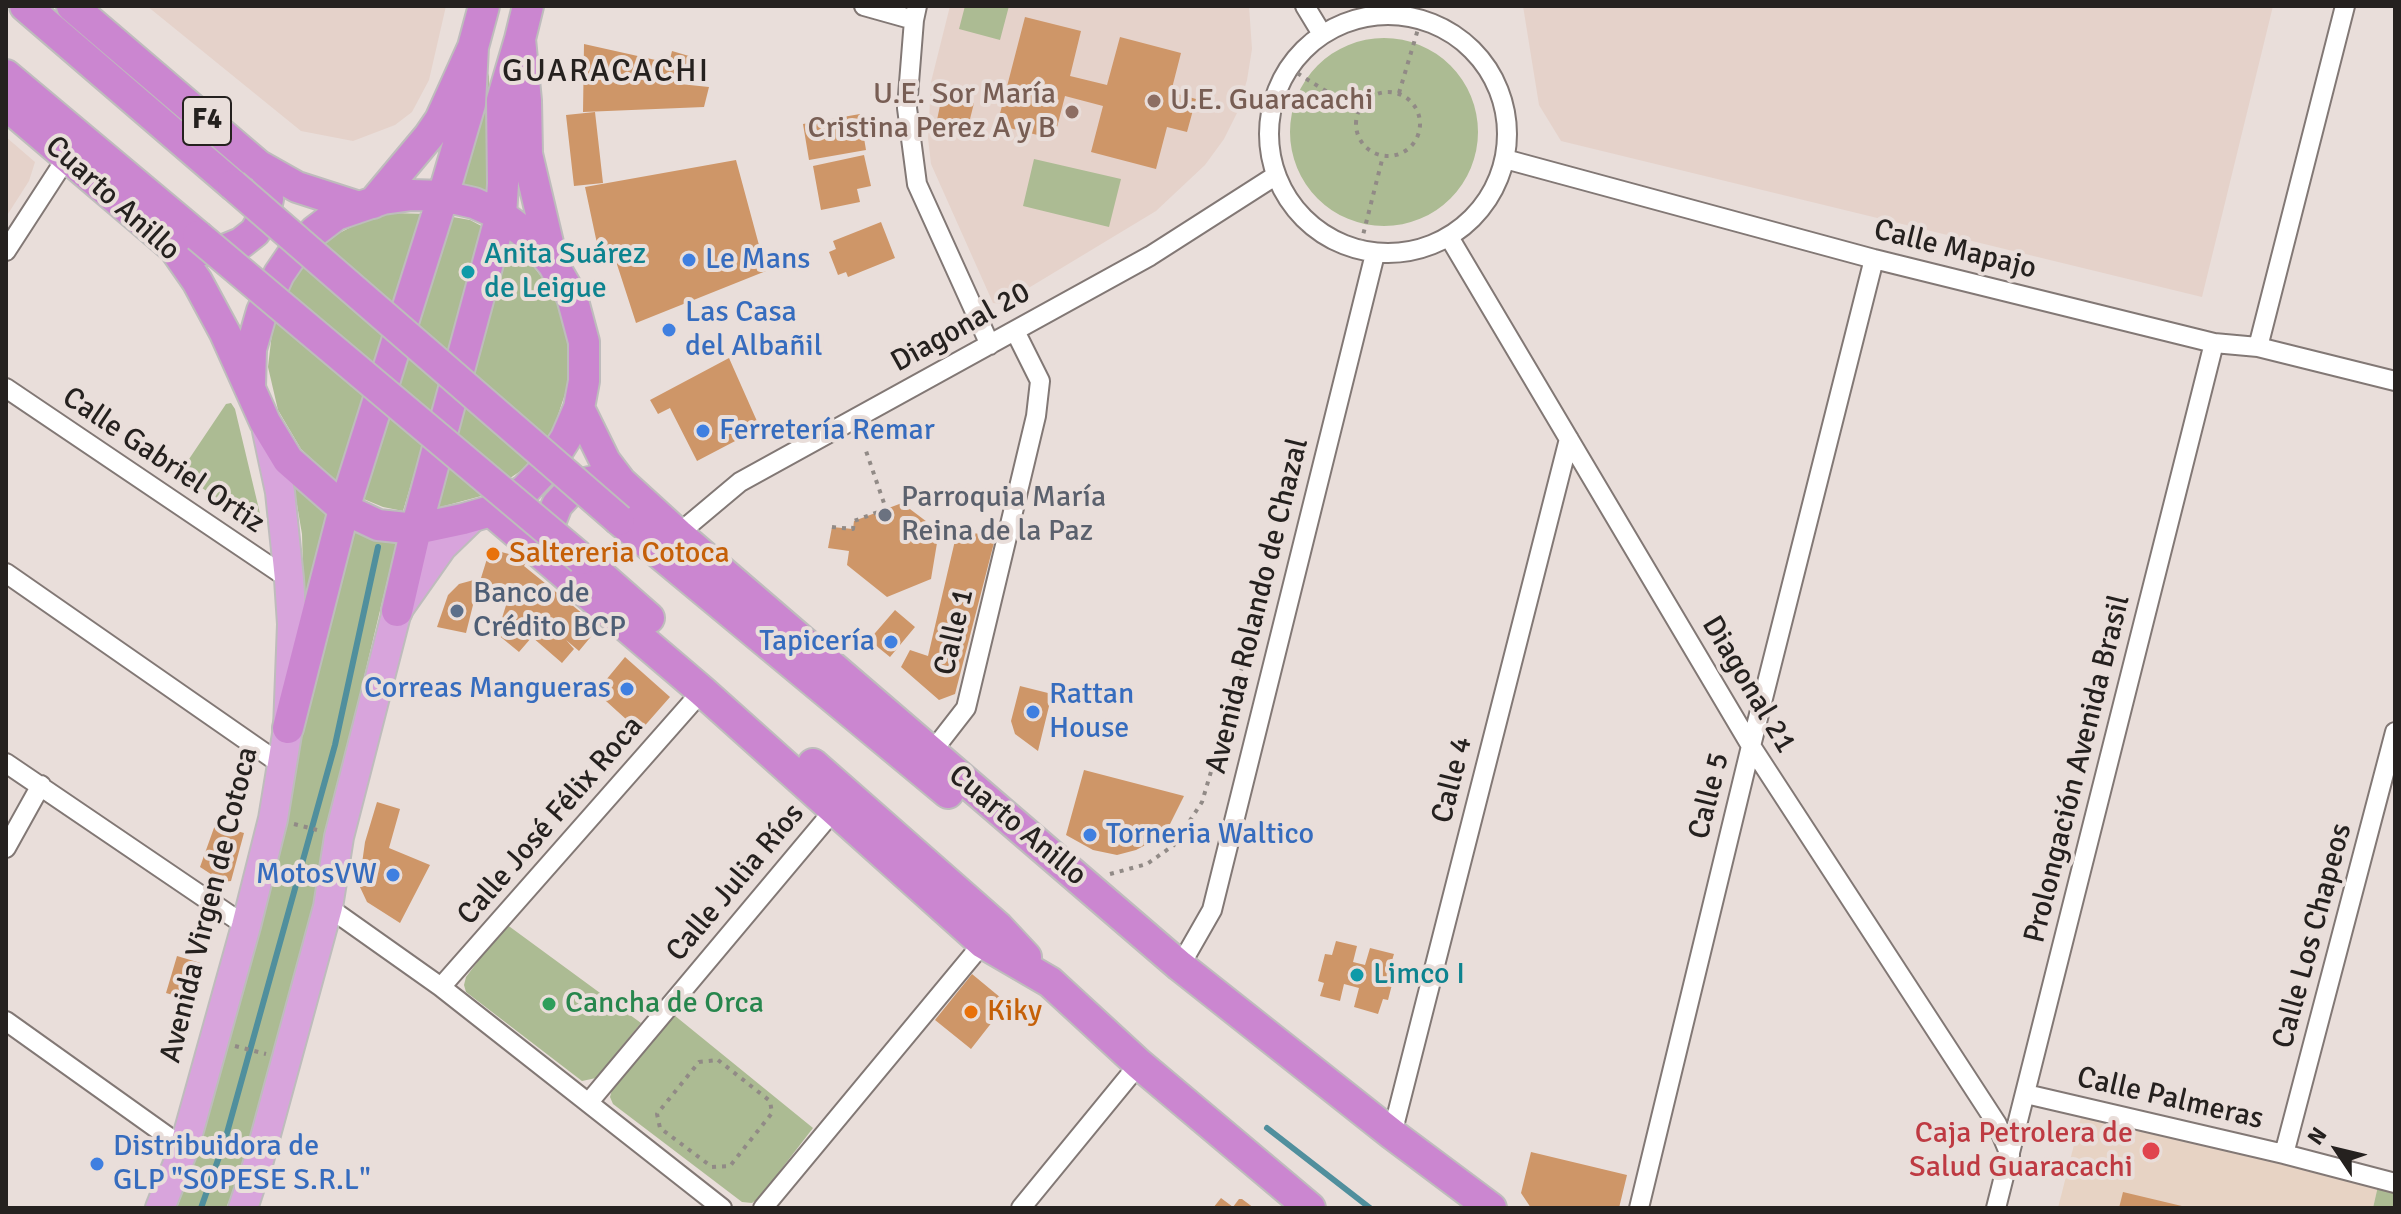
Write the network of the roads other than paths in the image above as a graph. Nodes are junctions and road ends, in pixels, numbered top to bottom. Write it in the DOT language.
graph roads {
  1 [pos="25,6"];
  2 [pos="72,6"];
  3 [pos="484,6"];
  4 [pos="528,6"];
  5 [pos="864,6"];
  6 [pos="1305,6"];
  7 [pos="2345,6"];
  8 [pos="916,13"];
  9 [pos="1417,14"];
  10 [pos="1322,34"];
  11 [pos="520,39"];
  12 [pos="473,47"];
  13 [pos="6,75"];
  14 [pos="6,105"];
  15 [pos="67,157"];
  16 [pos="1505,159"];
  17 [pos="258,165"];
  18 [pos="1275,176"];
  19 [pos="443,196"];
  20 [pos="366,205"];
  21 [pos="501,215"];
  22 [pos="1449,237"];
  23 [pos="186,242"];
  24 [pos="6,251"];
  25 [pos="1367,252"];
  26 [pos="1874,259"];
  27 [pos="553,264"];
  28 [pos="1015,331"];
  29 [pos="2214,343"];
  30 [pos="990,345"];
  31 [pos="2258,347"];
  32 [pos="2395,381"];
  33 [pos="250,387"];
  34 [pos="6,388"];
  35 [pos="579,408"];
  36 [pos="265,422"];
  37 [pos="1569,439"];
  38 [pos="621,482"];
  39 [pos="344,509"];
  40 [pos="483,513"];
  41 [pos="416,529"];
  42 [pos="678,534"];
  43 [pos="575,567"];
  44 [pos="6,573"];
  45 [pos="289,579"];
  46 [pos="397,611"];
  47 [pos="702,691"];
  48 [pos="288,728"];
  49 [pos="2395,732"];
  50 [pos="1751,746"];
  51 [pos="931,753"];
  52 [pos="6,763"];
  53 [pos="282,765"];
  54 [pos="41,785"];
  55 [pos="834,810"];
  56 [pos="6,848"];
  57 [pos="328,907"];
  58 [pos="246,926"];
  59 [pos="983,943"];
  60 [pos="1180,966"];
  61 [pos="1050,982"];
  62 [pos="441,987"];
  63 [pos="6,1021"];
  64 [pos="1139,1064"];
  65 [pos="2026,1094"];
  66 [pos="589,1102"];
  67 [pos="1392,1134"];
  68 [pos="184,1148"];
  69 [pos="2284,1154"];
  70 [pos="2010,1155"];
  71 [pos="2395,1183"];
  72 [pos="1291,1202"];
  73 [pos="160,1208"];
  74 [pos="243,1208"];
  75 [pos="722,1208"];
  76 [pos="763,1208"];
  77 [pos="1021,1208"];
  78 [pos="1491,1208"];
  79 [pos="1639,1208"];
  80 [pos="1996,1208"];
  1 -- 60 [label="highway, bridge"];
  2 -- 17 [label="highway, F4"];
  3 -- 12 [label="highway, F4"];
  4 -- 11 [label="highway, F4"];
  5 -- 8 [label="street"];
  6 -- 10 [label="street"];
  7 -- 31 [label="street"];
  8 -- 30 [label="street"];
  9 -- 10 [label="street"];
  9 -- 16 [label="street"];
  10 -- 18 [label="street"];
  11 -- 21 [label="highway"];
  11 -- 27 [label="highway, F4"];
  12 -- 19 [label="highway"];
  12 -- 20 [label="highway, F4"];
  13 -- 23 [label="highway"];
  14 -- 15 [label="highway, Cuarto Anillo / F4"];
  15 -- 23 [label="highway, Cuarto Anillo / F4"];
  15 -- 24 [label="street"];
  16 -- 22 [label="street"];
  16 -- 26 [label="street, Calle Mapajo"];
  17 -- 20 [label="highway, F4"];
  17 -- 23 [label="highway"];
  18 -- 25 [label="street"];
  18 -- 28 [label="street, Diagonal 20"];
  19 -- 20 [label="highway, F4"];
  19 -- 21 [label="highway, F4"];
  19 -- 39 [label="highway"];
  20 -- 33 [label="highway, F4"];
  21 -- 27 [label="highway, F4"];
  21 -- 41 [label="highway"];
  22 -- 25 [label="street"];
  22 -- 37 [label="street, Diagonal 21"];
  23 -- 33 [label="highway, Cuarto Anillo / F4"];
  23 -- 43 [label="highway, bridge"];
  25 -- 60 [label="street, Avenida Rolando de Chazal"];
  26 -- 29 [label="street, Calle Mapajo"];
  26 -- 50 [label="street, Calle 5"];
  27 -- 35 [label="highway, F4"];
  28 -- 30 [label="street, Diagonal 20"];
  28 -- 51 [label="street, Calle 1"];
  29 -- 31 [label="street, Calle Mapajo"];
  29 -- 65 [label="street, Prolongación Avenida Brasil"];
  30 -- 42 [label="street, Diagonal 20"];
  31 -- 32 [label="street, Calle Mapajo"];
  33 -- 36 [label="highway, F4"];
  34 -- 45 [label="street, Calle Gabriel Ortiz"];
  35 -- 38 [label="highway, Cuarto Anillo"];
  35 -- 40 [label="highway, F4"];
  36 -- 39 [label="highway, F4"];
  36 -- 45 [label="main road, Avenida Virgen de Cotoca"];
  37 -- 50 [label="street, Diagonal 21"];
  37 -- 67 [label="street, Calle 4"];
  38 -- 42 [label="highway, Cuarto Anillo"];
  38 -- 43 [label="highway"];
  39 -- 41 [label="highway, F4"];
  39 -- 48 [label="highway"];
  40 -- 41 [label="highway, F4"];
  40 -- 43 [label="highway"];
  40 -- 46 [label="main road"];
  41 -- 46 [label="highway"];
  42 -- 51 [label="highway, Cuarto Anillo"];
  43 -- 47 [label="highway"];
  43 -- 61 [label="highway"];
  44 -- 53 [label="street"];
  45 -- 48 [label="main road, Avenida Virgen de Cotoca"];
  46 -- 57 [label="main road"];
  47 -- 55 [label="highway"];
  47 -- 62 [label="street, Calle José Félix Roca"];
  48 -- 53 [label="main road, Avenida Virgen de Cotoca"];
  49 -- 69 [label="street, Calle Los Chapeos"];
  50 -- 70 [label="street, Diagonal 21"];
  50 -- 79 [label="street, Calle 5"];
  51 -- 60 [label="highway, Cuarto Anillo"];
  52 -- 54 [label="street"];
  53 -- 58 [label="main road, Avenida Virgen de Cotoca"];
  54 -- 56 [label="street"];
  54 -- 58 [label="street"];
  55 -- 59 [label="highway"];
  55 -- 66 [label="street, Calle Julia Ríos"];
  57 -- 62 [label="street"];
  57 -- 74 [label="main road"];
  58 -- 68 [label="main road, Avenida Virgen de Cotoca"];
  59 -- 61 [label="highway"];
  59 -- 76 [label="street"];
  60 -- 67 [label="highway, Cuarto Anillo"];
  61 -- 64 [label="highway"];
  62 -- 66 [label="street"];
  63 -- 68 [label="street"];
  64 -- 72 [label="highway"];
  64 -- 77 [label="street"];
  65 -- 69 [label="street, Calle Palmeras"];
  65 -- 70 [label="street, Prolongación Avenida Brasil"];
  66 -- 75 [label="street"];
  67 -- 78 [label="highway, Cuarto Anillo"];
  68 -- 73 [label="main road, Avenida Virgen de Cotoca"];
  69 -- 71 [label="street, Calle Palmeras"];
  70 -- 80 [label="street, Prolongación Avenida Brasil"];
}
